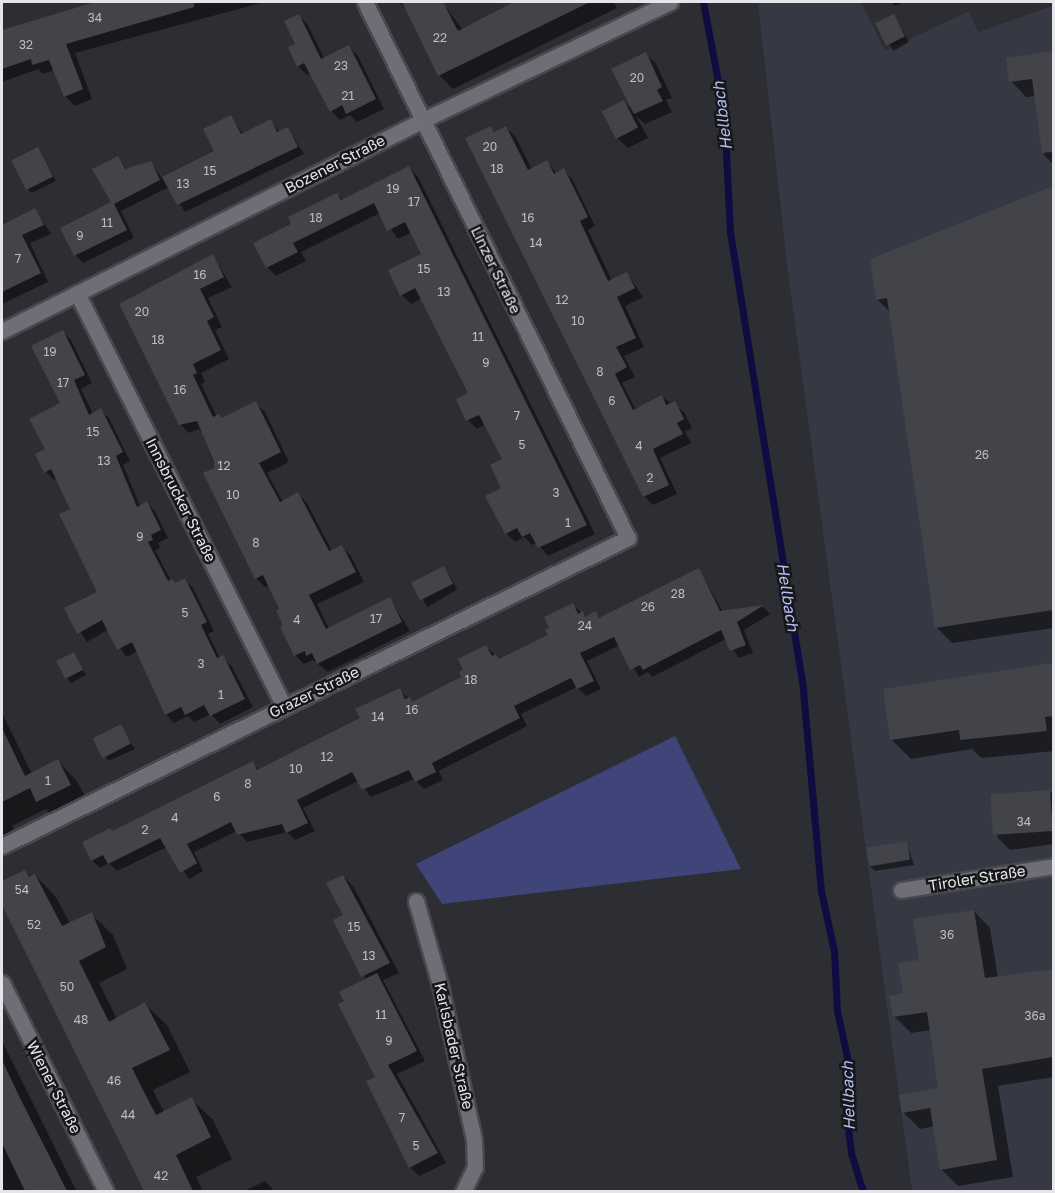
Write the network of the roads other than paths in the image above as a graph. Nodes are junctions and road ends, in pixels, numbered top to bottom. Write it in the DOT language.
graph roads {
  1 [pos="365,2"];
  2 [pos="670,2"];
  3 [pos="423,120"];
  4 [pos="77,293"];
  5 [pos="2,331"];
  6 [pos="628,538"];
  7 [pos="284,707"];
  8 [pos="2,846"];
  9 [pos="1053,866"];
  10 [pos="901,890"];
  11 [pos="416,901"];
  12 [pos="2,983"];
  13 [pos="106,1191"];
  14 [pos="463,1191"];
  1 -- 3 [label="street, Linzer Straße"];
  2 -- 3 [label="street, Bozener Straße"];
  3 -- 4 [label="street, Bozener Straße"];
  3 -- 6 [label="street, Linzer Straße"];
  4 -- 5 [label="street, Bozener Straße"];
  4 -- 7 [label="street, Innsbrucker Straße"];
  6 -- 7 [label="street, Grazer Straße"];
  7 -- 8 [label="street, Grazer Straße"];
  9 -- 10 [label="street, Tiroler Straße"];
  11 -- 14 [label="street, Karlsbader Straße"];
  12 -- 13 [label="street, Wiener Straße"];
}
